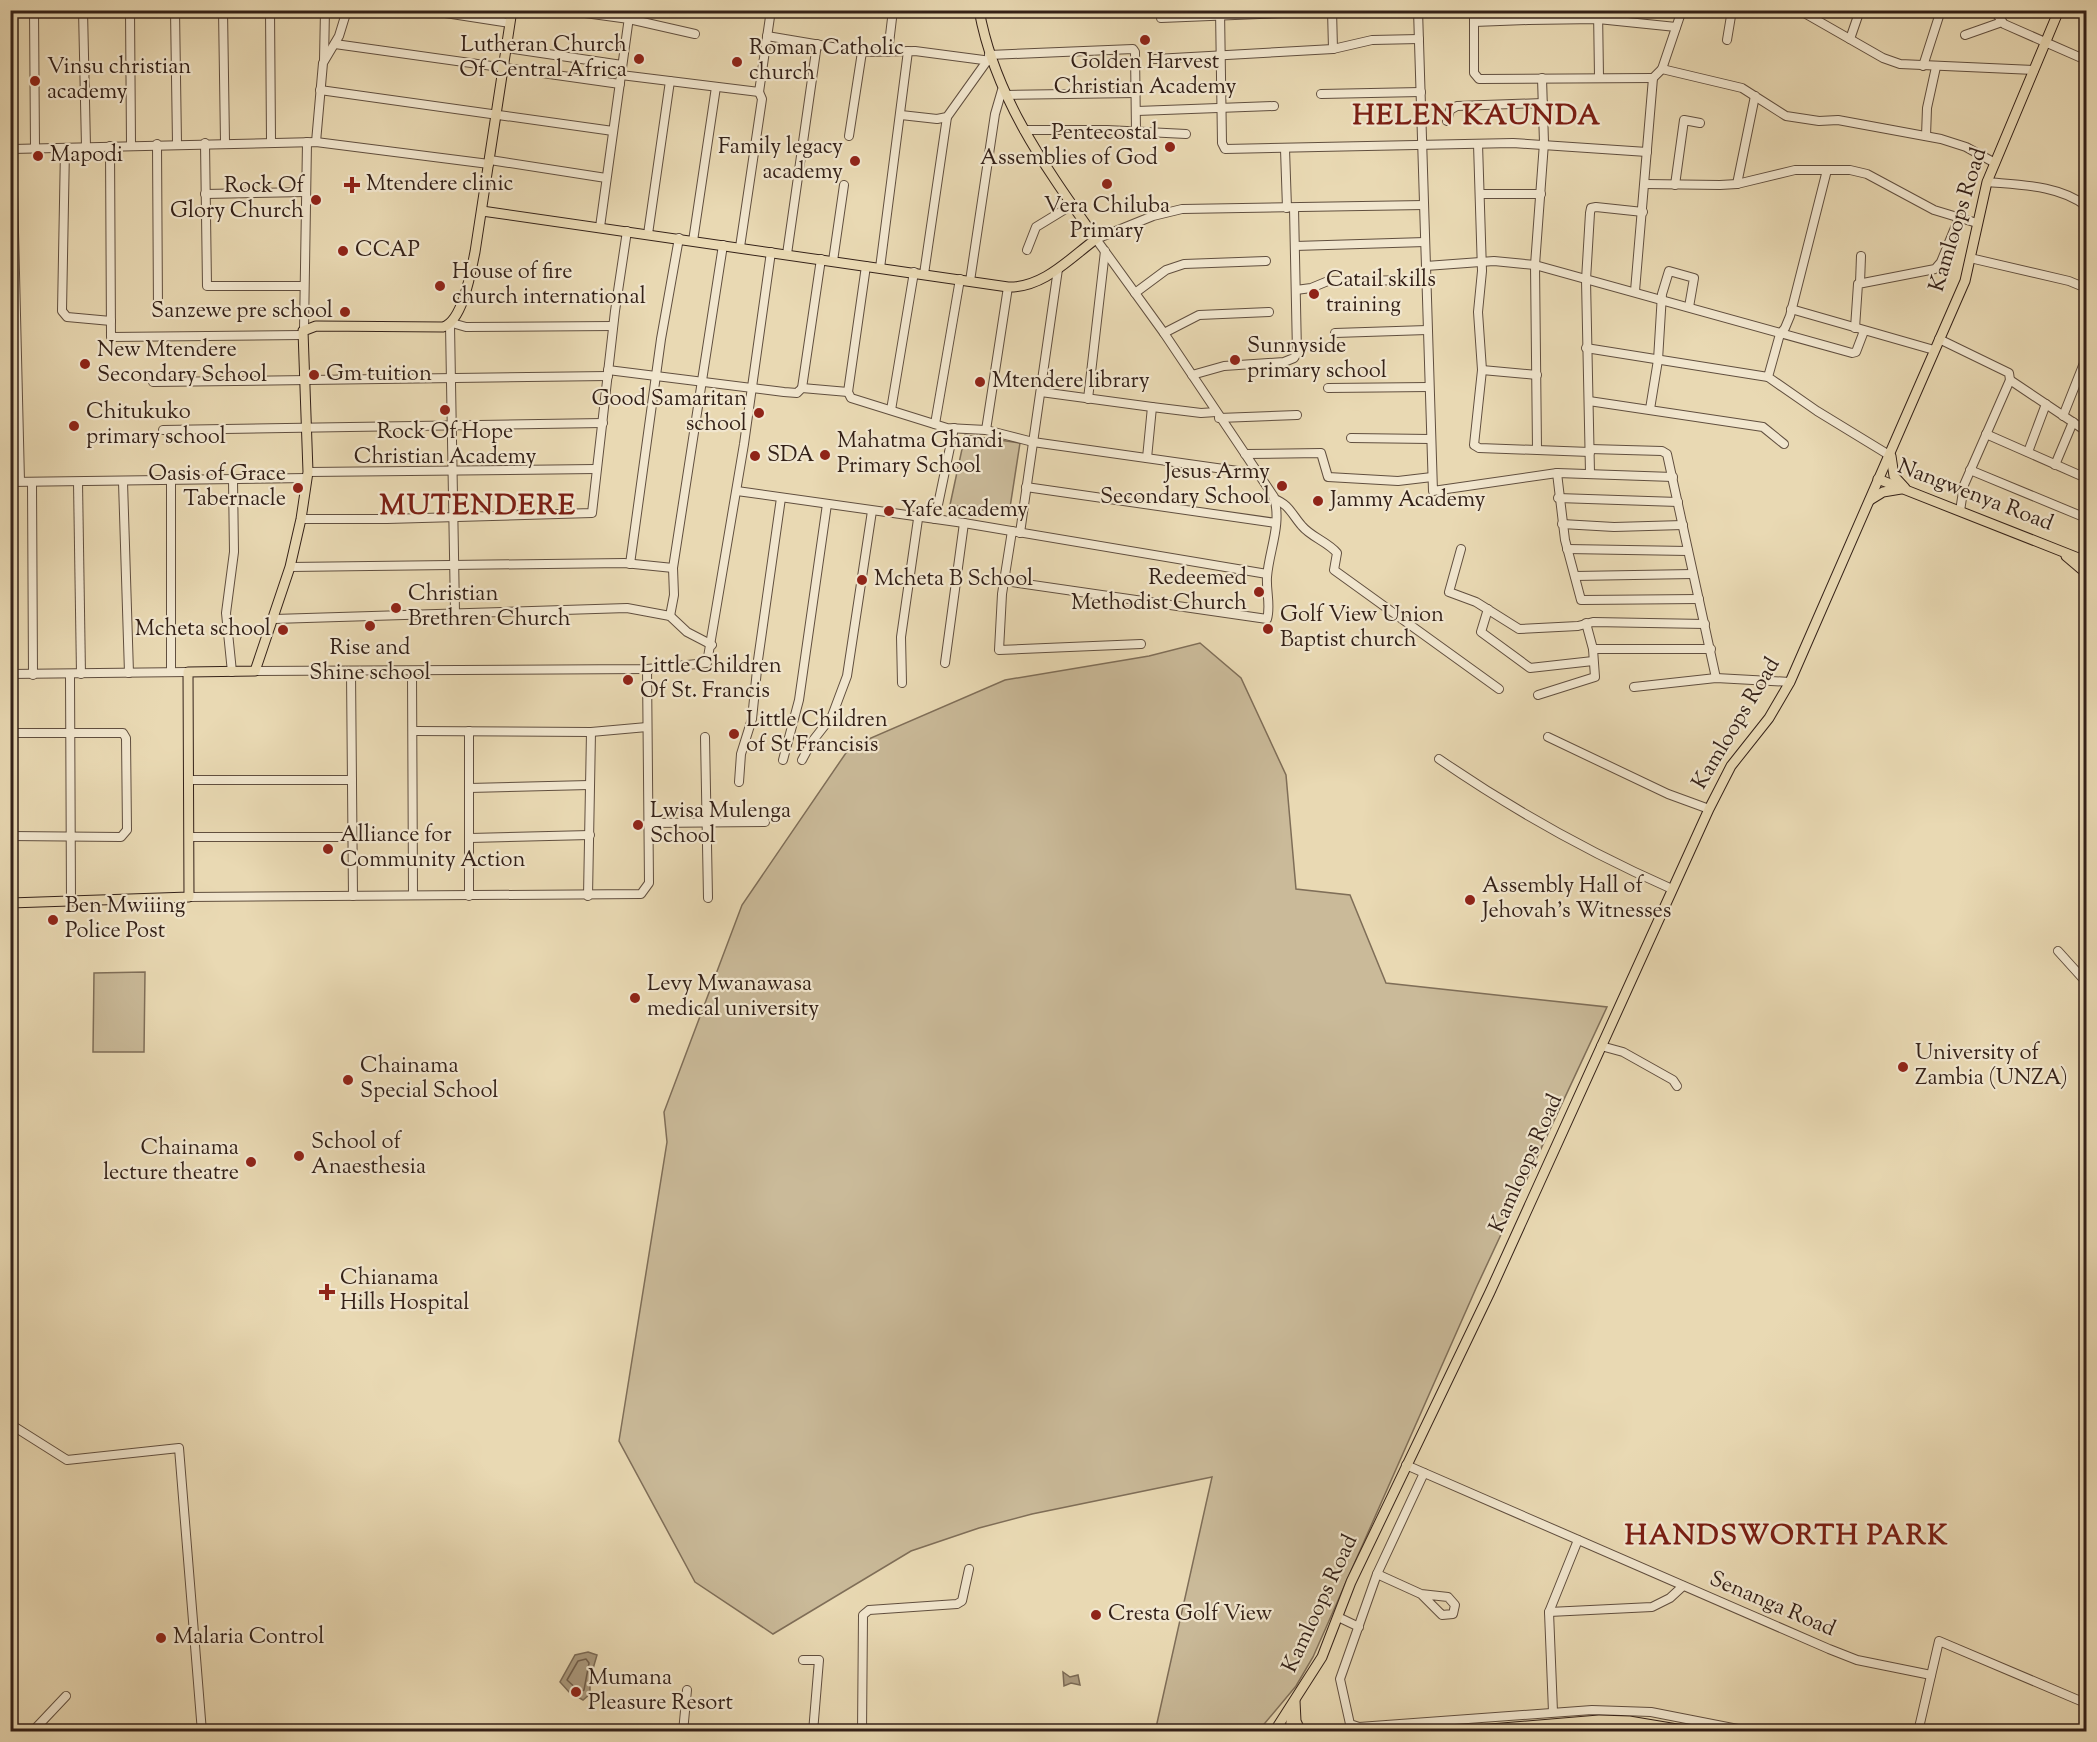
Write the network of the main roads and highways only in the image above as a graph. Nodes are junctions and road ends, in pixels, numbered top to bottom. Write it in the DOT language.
graph roads {
  1 [pos="512,10"];
  2 [pos="2060,10"];
  3 [pos="979,12"];
  4 [pos="482,211"];
  5 [pos="1894,443"];
  6 [pos="1878,479"];
  7 [pos="1910,491"];
  8 [pos="1868,503"];
  9 [pos="2058,549"];
  10 [pos="2086,561"];
  11 [pos="2086,573"];
  12 [pos="10,903"];
  13 [pos="1294,1703"];
  14 [pos="1654,1727"];
  15 [pos="1274,1730"];
  16 [pos="1290,1731"];
  17 [pos="1301,1731"];
  18 [pos="1455,1731"];
  19 [pos="1530,1731"];
  20 [pos="1692,1731"];
  1 -- 4 [label="main road"];
  2 -- 5 [label="main road, Kamloops Road"];
  3 -- 4 [label="main road"];
  4 -- 12 [label="main road"];
  5 -- 6 [label="main road, Kamloops Road"];
  5 -- 7 [label="main road"];
  6 -- 7 [label="main road, Nangwenya Road"];
  6 -- 8 [label="main road, Kamloops Road"];
  7 -- 8 [label="main road"];
  7 -- 9 [label="main road, Nangwenya Road"];
  8 -- 13 [label="main road, Kamloops Road"];
  9 -- 10 [label="main road, Nangwenya Road"];
  9 -- 11 [label="main road, Nangwenya Road"];
  13 -- 15 [label="main road, Kamloops Road"];
  13 -- 16 [label="main road, Kamloops Road"];
  13 -- 17 [label="main road"];
  14 -- 18 [label="main road"];
  14 -- 19 [label="main road"];
  14 -- 20 [label="main road"];
}
